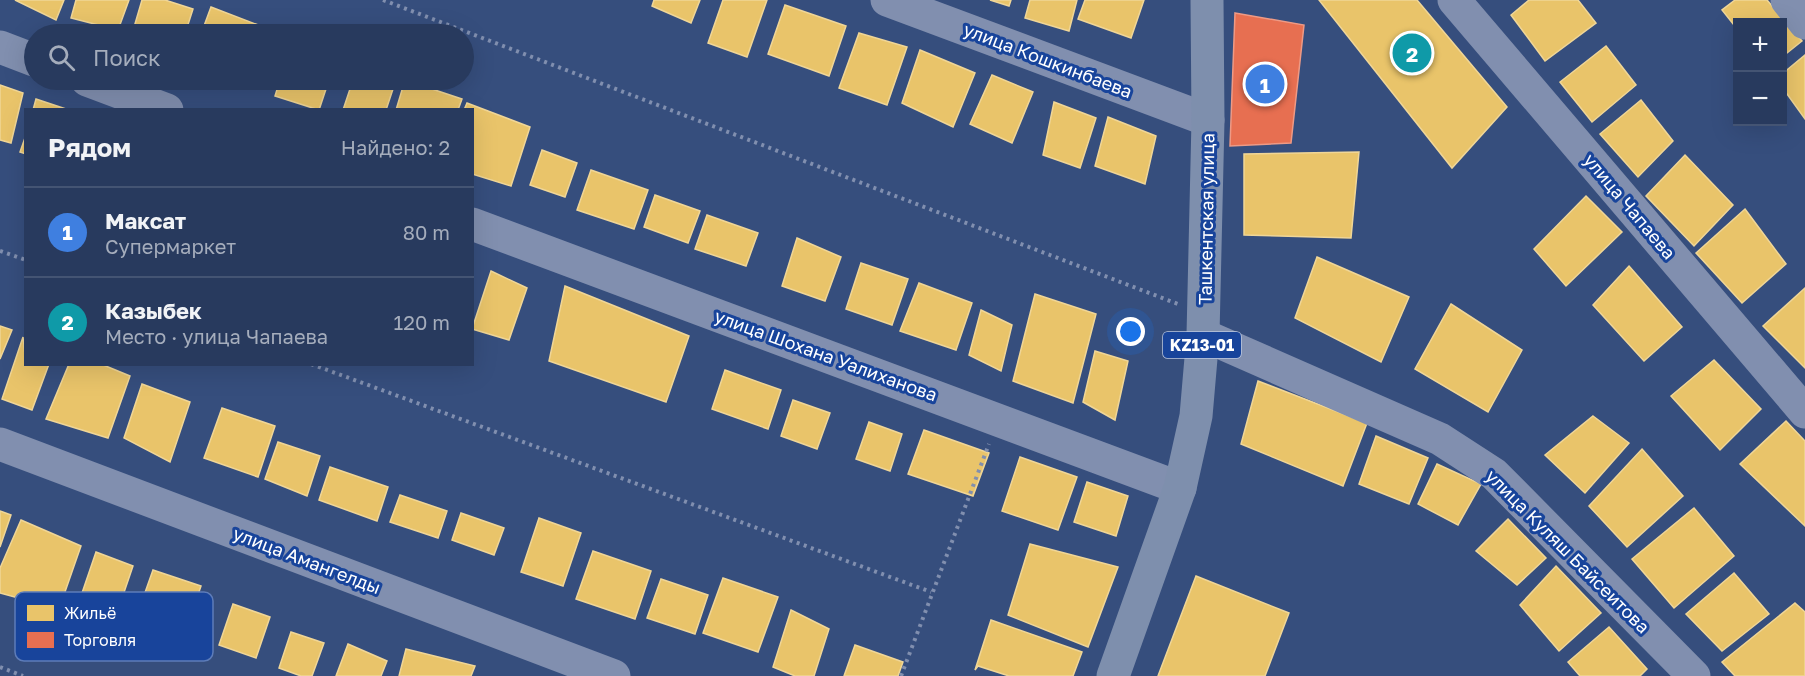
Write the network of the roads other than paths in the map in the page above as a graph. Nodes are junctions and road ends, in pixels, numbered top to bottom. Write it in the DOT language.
graph roads {
  1 [pos="887,0"];
  2 [pos="1207,0"];
  3 [pos="1454,0"];
  4 [pos="1787,0"];
  5 [pos="1805,23"];
  6 [pos="0,47"];
  7 [pos="24,56"];
  8 [pos="114,90"];
  9 [pos="162,108"];
  10 [pos="1208,120"];
  11 [pos="474,225"];
  12 [pos="1204,325"];
  13 [pos="1805,412"];
  14 [pos="0,444"];
  15 [pos="1180,488"];
  16 [pos="614,676"];
  17 [pos="1113,676"];
  18 [pos="1694,676"];
  1 -- 10 [label="street, улица Кошкинбаева"];
  2 -- 10 [label="main road, Ташкентская улица / KZ13-01"];
  3 -- 13 [label="street, улица Чапаева"];
  4 -- 5 [label="street"];
  6 -- 7 [label="street"];
  8 -- 9 [label="street"];
  10 -- 12 [label="main road, Ташкентская улица / KZ13-01"];
  11 -- 15 [label="street, улица Шохана Уалиханова"];
  12 -- 15 [label="main road, Ташкентская улица / KZ13-01"];
  12 -- 18 [label="street, улица Куляш Байсеитова"];
  14 -- 16 [label="street, улица Амангелды"];
  15 -- 17 [label="main road, Ташкентская улица / KZ13-01"];
}
